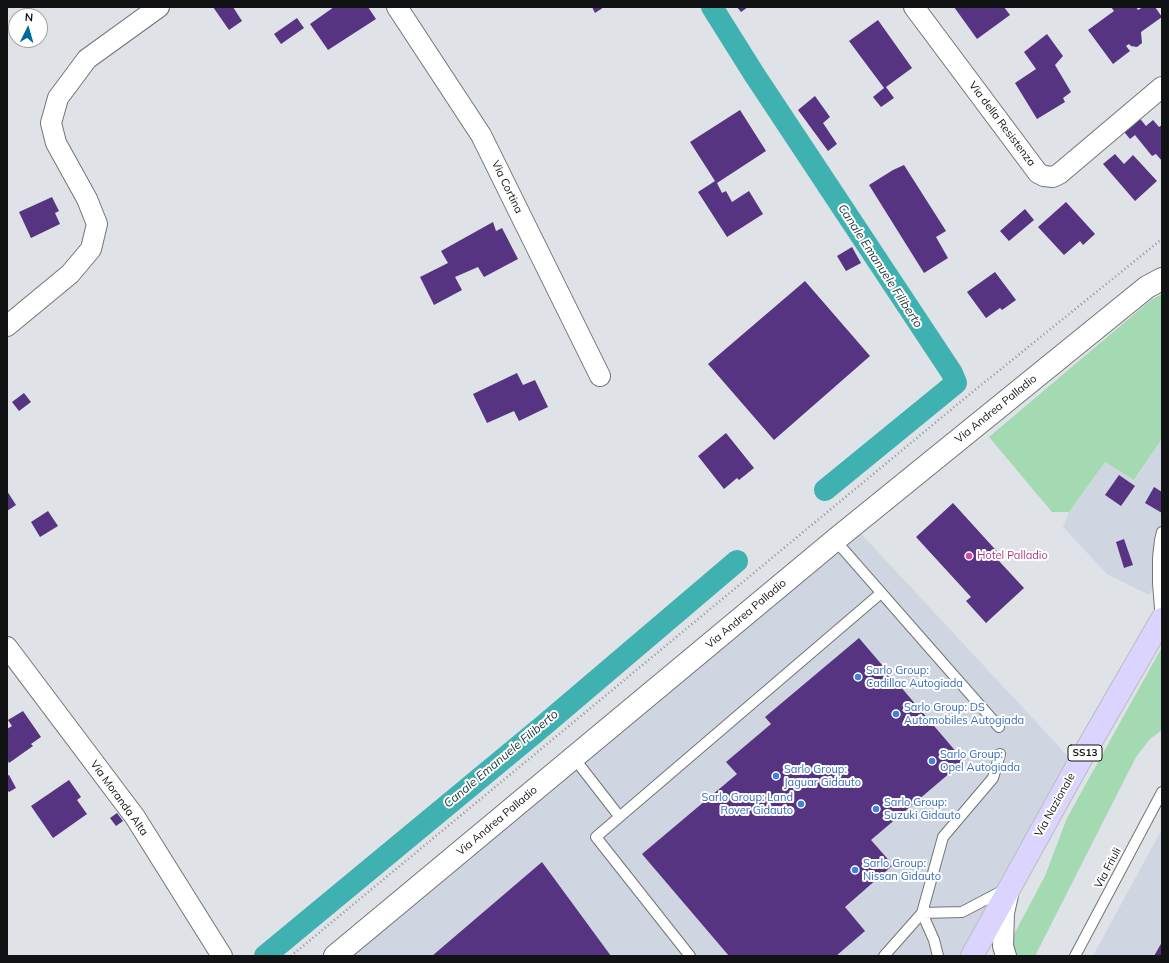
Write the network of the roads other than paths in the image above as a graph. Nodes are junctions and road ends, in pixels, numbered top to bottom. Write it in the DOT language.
graph roads {
  1 [pos="159,7"];
  2 [pos="397,7"];
  3 [pos="914,7"];
  4 [pos="1162,87"];
  5 [pos="1162,279"];
  6 [pos="7,326"];
  7 [pos="600,376"];
  8 [pos="1162,532"];
  9 [pos="835,540"];
  10 [pos="881,593"];
  11 [pos="1162,620"];
  12 [pos="7,647"];
  13 [pos="999,727"];
  14 [pos="1000,754"];
  15 [pos="574,758"];
  16 [pos="1162,792"];
  17 [pos="619,816"];
  18 [pos="1009,888"];
  19 [pos="922,913"];
  20 [pos="222,956"];
  21 [pos="335,956"];
  22 [pos="690,956"];
  23 [pos="884,956"];
  24 [pos="938,956"];
  25 [pos="972,956"];
  26 [pos="1006,956"];
  27 [pos="1075,956"];
  1 -- 6 [label="street"];
  2 -- 7 [label="street, Via Cortina"];
  3 -- 4 [label="street, Via della Resistenza"];
  5 -- 9 [label="street, Via Andrea Palladio"];
  8 -- 11 [label="lane"];
  9 -- 10 [label="lane"];
  9 -- 15 [label="street, Via Andrea Palladio"];
  10 -- 13 [label="lane"];
  10 -- 17 [label="lane"];
  11 -- 18 [label="main road, Via Nazionale / SS13"];
  12 -- 20 [label="street, Via Moranda Alta"];
  14 -- 19 [label="lane"];
  15 -- 17 [label="lane"];
  15 -- 21 [label="street, Via Andrea Palladio"];
  16 -- 27 [label="lane, Via Friuli"];
  17 -- 22 [label="lane"];
  18 -- 19 [label="lane"];
  18 -- 25 [label="main road, Via Nazionale / SS13"];
  18 -- 26 [label="street"];
  19 -- 23 [label="lane"];
  19 -- 24 [label="lane"];
}
